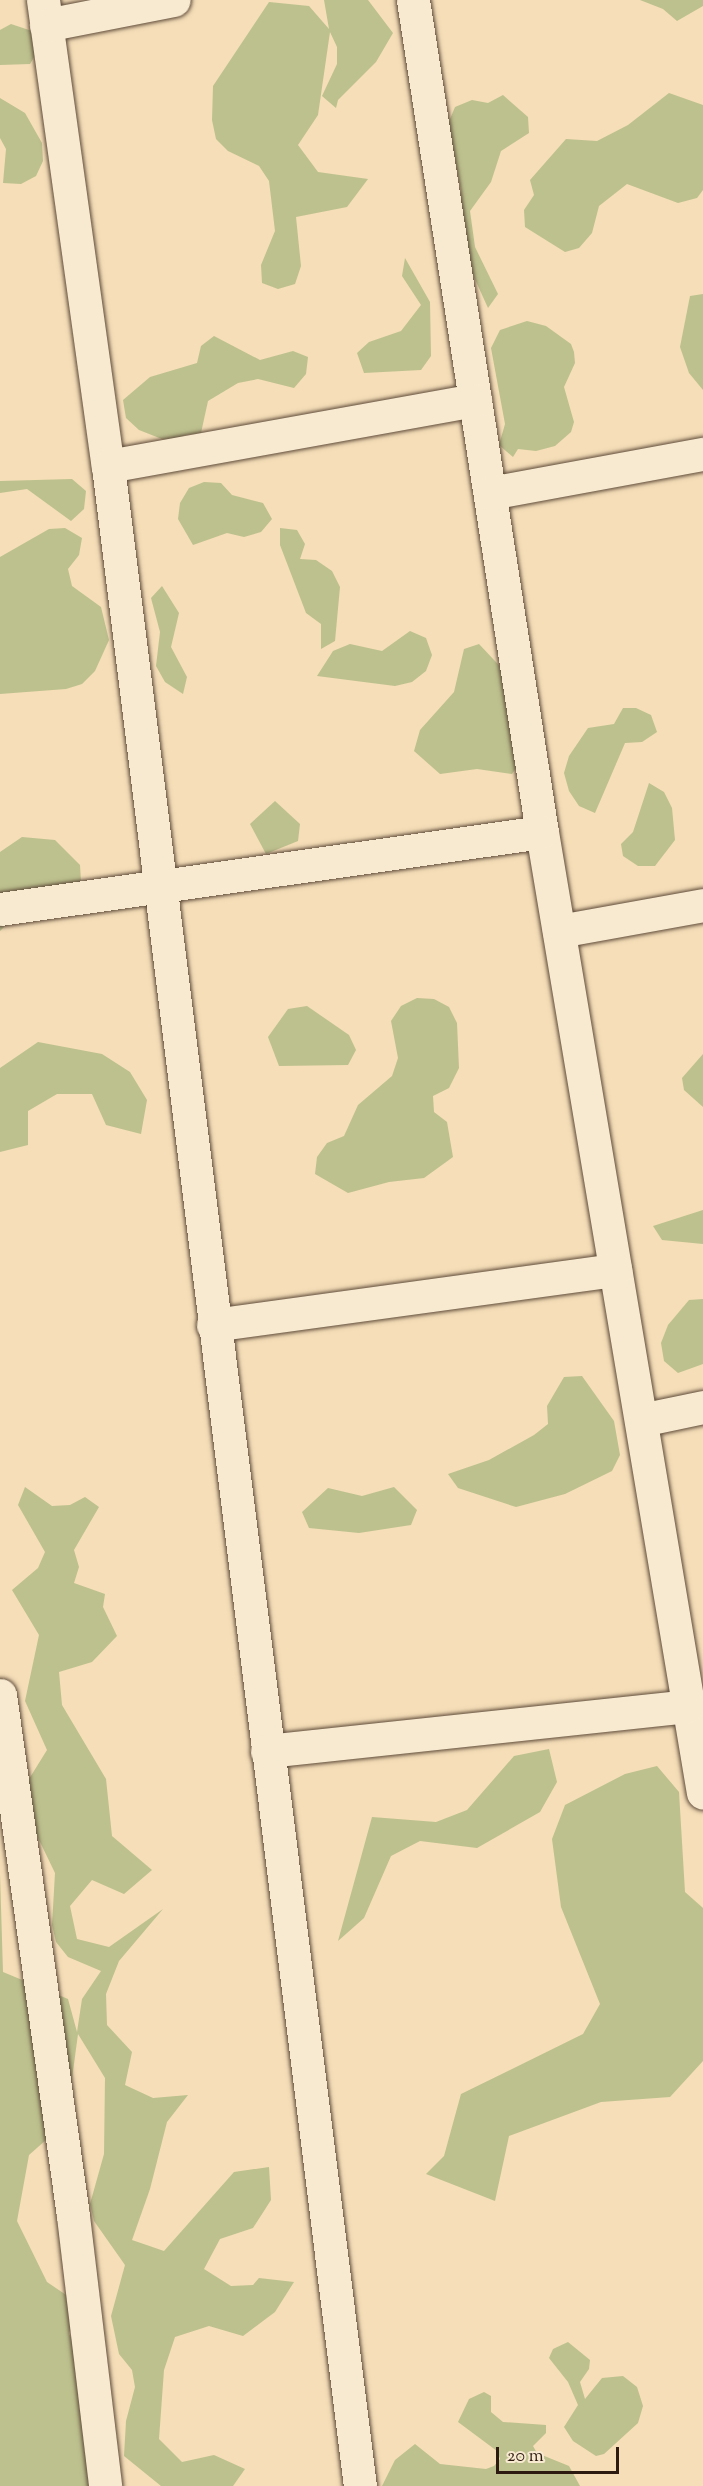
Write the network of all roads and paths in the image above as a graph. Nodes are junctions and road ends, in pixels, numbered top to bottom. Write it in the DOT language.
graph roads {
  1 [pos="174,0"];
  2 [pos="413,0"];
  3 [pos="44,13"];
  4 [pos="475,400"];
  5 [pos="703,454"];
  6 [pos="108,466"];
  7 [pos="490,493"];
  8 [pos="542,832"];
  9 [pos="158,888"];
  10 [pos="703,905"];
  11 [pos="0,909"];
  12 [pos="559,931"];
  13 [pos="615,1270"];
  14 [pos="213,1325"];
  15 [pos="703,1407"];
  16 [pos="641,1420"];
  17 [pos="0,1695"];
  18 [pos="688,1706"];
  19 [pos="267,1751"];
  20 [pos="703,1793"];
  21 [pos="105,2486"];
  22 [pos="360,2486"];
  1 -- 3 [label="street"];
  2 -- 4 [label="street"];
  3 -- 6 [label="street"];
  4 -- 6 [label="street"];
  4 -- 7 [label="street"];
  5 -- 7 [label="street"];
  6 -- 9 [label="street"];
  7 -- 8 [label="street"];
  8 -- 9 [label="street"];
  8 -- 12 [label="street"];
  9 -- 11 [label="street"];
  9 -- 14 [label="street"];
  10 -- 12 [label="street"];
  12 -- 13 [label="street"];
  13 -- 14 [label="street"];
  13 -- 16 [label="street"];
  14 -- 19 [label="street"];
  15 -- 16 [label="street"];
  16 -- 18 [label="street"];
  17 -- 21 [label="street"];
  18 -- 19 [label="street"];
  18 -- 20 [label="street"];
  19 -- 22 [label="street"];
}
